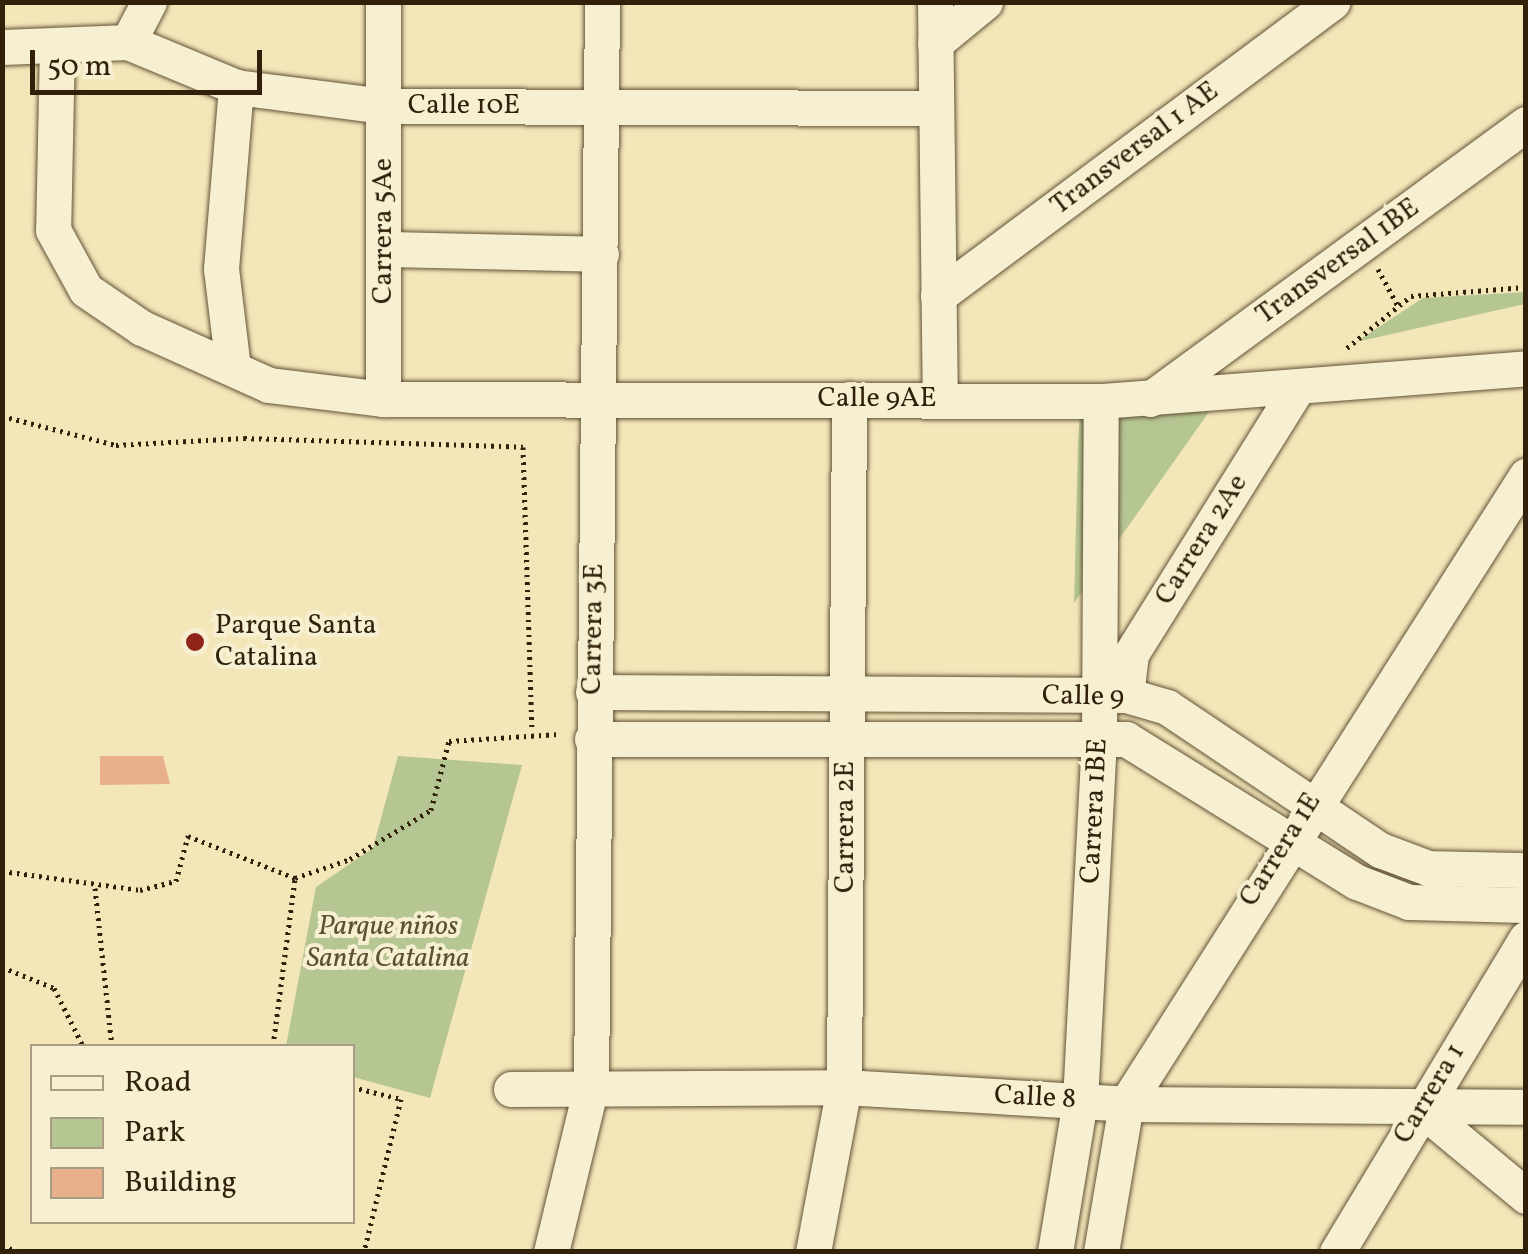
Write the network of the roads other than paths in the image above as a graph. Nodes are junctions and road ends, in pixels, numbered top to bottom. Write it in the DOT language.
graph roads {
  1 [pos="149,2"];
  2 [pos="383,2"];
  3 [pos="602,2"];
  4 [pos="935,2"];
  5 [pos="985,2"];
  6 [pos="1332,2"];
  7 [pos="128,42"];
  8 [pos="935,43"];
  9 [pos="57,45"];
  10 [pos="2,47"];
  11 [pos="236,87"];
  12 [pos="384,106"];
  13 [pos="602,107"];
  14 [pos="935,108"];
  15 [pos="1526,124"];
  16 [pos="384,250"];
  17 [pos="600,254"];
  18 [pos="938,296"];
  19 [pos="233,368"];
  20 [pos="1526,368"];
  21 [pos="1295,392"];
  22 [pos="940,398"];
  23 [pos="1150,398"];
  24 [pos="383,399"];
  25 [pos="849,399"];
  26 [pos="1101,402"];
  27 [pos="599,403"];
  28 [pos="1526,476"];
  29 [pos="593,692"];
  30 [pos="1112,695"];
  31 [pos="848,697"];
  32 [pos="592,739"];
  33 [pos="1099,739"];
  34 [pos="847,740"];
  35 [pos="1311,802"];
  36 [pos="1288,838"];
  37 [pos="1526,870"];
  38 [pos="1526,904"];
  39 [pos="1526,938"];
  40 [pos="591,1087"];
  41 [pos="844,1087"];
  42 [pos="511,1089"];
  43 [pos="1080,1101"];
  44 [pos="1126,1104"];
  45 [pos="1526,1107"];
  46 [pos="1420,1108"];
  47 [pos="1526,1196"];
  48 [pos="551,1252"];
  49 [pos="813,1252"];
  50 [pos="1055,1252"];
  51 [pos="1101,1252"];
  52 [pos="1337,1252"];
  1 -- 7 [label="street"];
  2 -- 12 [label="street, Carrera 5Ae"];
  3 -- 13 [label="street, Carrera 3E"];
  4 -- 8 [label="street"];
  5 -- 8 [label="street"];
  6 -- 18 [label="street, Transversal 1 AE"];
  7 -- 9 [label="street, Calle 10E"];
  7 -- 11 [label="street, Calle 10E"];
  8 -- 14 [label="street"];
  9 -- 10 [label="street, Calle 10E"];
  9 -- 19 [label="street, Calle 9AE"];
  11 -- 12 [label="street, Calle 10E"];
  11 -- 19 [label="street"];
  12 -- 13 [label="street, Calle 10E"];
  12 -- 16 [label="street, Carrera 5Ae"];
  13 -- 14 [label="street, Calle 10E"];
  13 -- 17 [label="street, Carrera 3E"];
  14 -- 18 [label="street"];
  15 -- 23 [label="street, Transversal 1BE"];
  16 -- 17 [label="street"];
  16 -- 24 [label="street, Carrera 5Ae"];
  17 -- 27 [label="street, Carrera 3E"];
  18 -- 22 [label="street"];
  19 -- 24 [label="street, Calle 9AE"];
  20 -- 21 [label="street, Calle 9AE"];
  21 -- 23 [label="street, Calle 9AE"];
  21 -- 30 [label="street, Carrera 2Ae"];
  22 -- 25 [label="street, Calle 9AE"];
  22 -- 26 [label="street, Calle 9AE"];
  23 -- 26 [label="street, Calle 9AE"];
  24 -- 27 [label="street, Calle 9AE"];
  25 -- 27 [label="street, Calle 9AE"];
  25 -- 31 [label="street, Carrera 2E"];
  26 -- 30 [label="street, Carrera 1BE"];
  27 -- 29 [label="street, Carrera 3E"];
  28 -- 35 [label="street, Carrera 1E"];
  29 -- 31 [label="street, Calle 9"];
  29 -- 32 [label="street, Carrera 3E"];
  30 -- 31 [label="street, Calle 9"];
  30 -- 33 [label="street, Carrera 1BE"];
  30 -- 35 [label="street, Calle 9"];
  31 -- 34 [label="street, Carrera 2E"];
  32 -- 34 [label="street, Calle 9"];
  32 -- 40 [label="street, Carrera 3E"];
  33 -- 34 [label="street, Calle 9"];
  33 -- 36 [label="street, Calle 9"];
  33 -- 43 [label="street, Carrera 1BE"];
  34 -- 41 [label="street, Carrera 2E"];
  35 -- 36 [label="street, Carrera 1E"];
  35 -- 37 [label="street, Calle 9"];
  36 -- 38 [label="street, Calle 9"];
  36 -- 44 [label="street, Carrera 1E"];
  39 -- 46 [label="street, Carrera 1"];
  40 -- 41 [label="street, Calle 8"];
  40 -- 42 [label="street, Calle 8"];
  40 -- 48 [label="street, Carrera 3E"];
  41 -- 43 [label="street, Calle 8"];
  41 -- 49 [label="street, Carrera 2E"];
  43 -- 44 [label="street, Calle 8"];
  43 -- 50 [label="street"];
  44 -- 46 [label="street, Calle 8"];
  44 -- 51 [label="street, Carrera 1E"];
  45 -- 46 [label="street, Calle 8"];
  46 -- 47 [label="street"];
  46 -- 52 [label="street, Carrera 1"];
}
